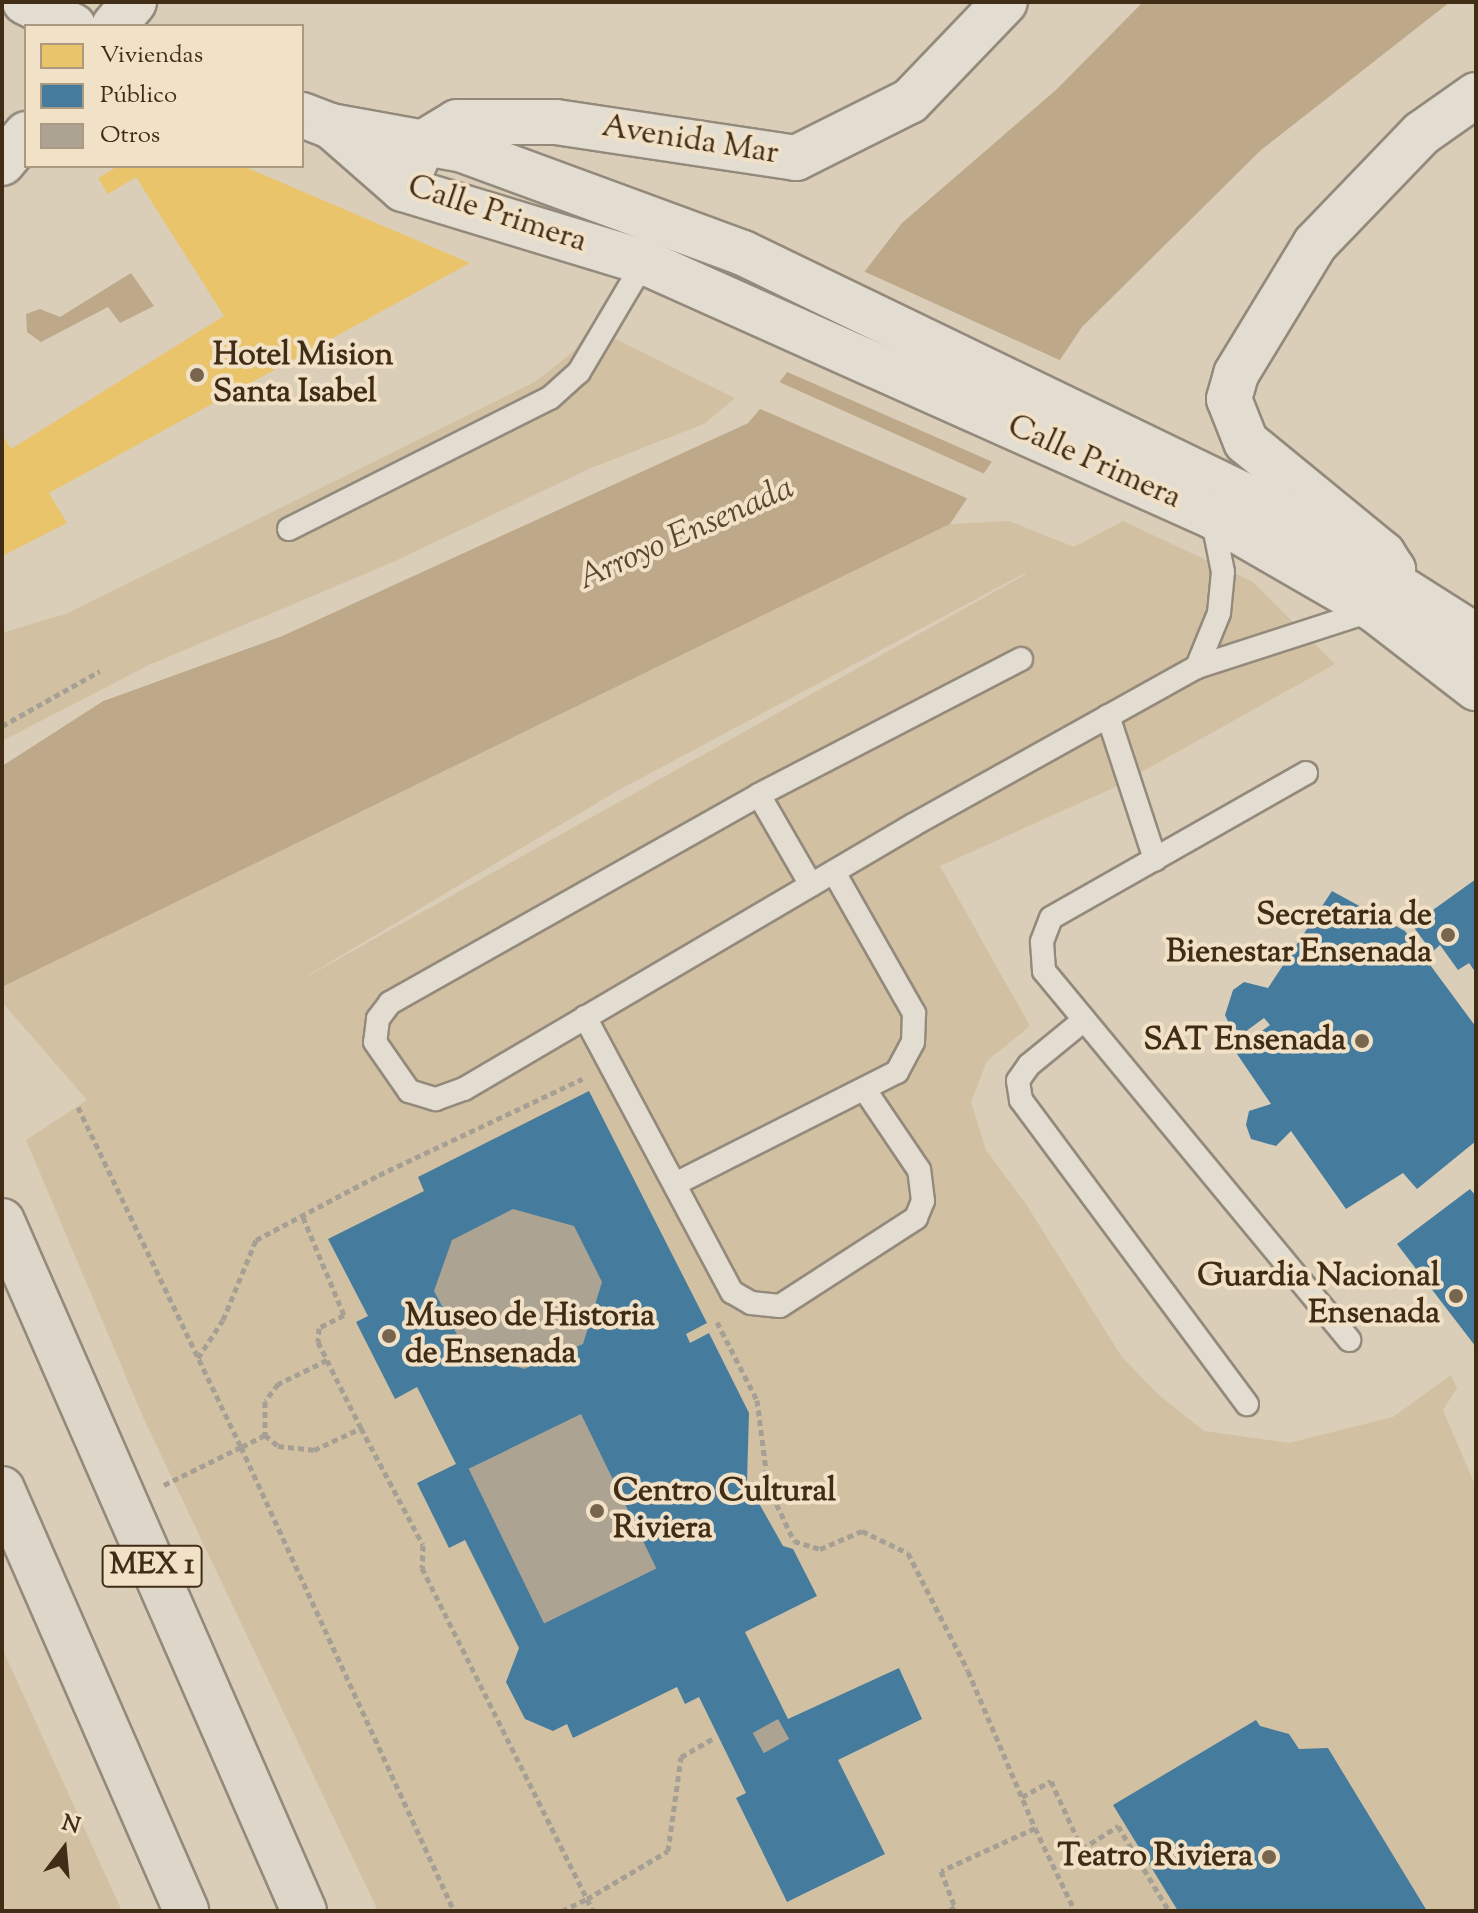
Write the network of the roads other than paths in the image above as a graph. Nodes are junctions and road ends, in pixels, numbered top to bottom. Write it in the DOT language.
graph roads {
  1 [pos="25,2"];
  2 [pos="134,2"];
  3 [pos="1005,2"];
  4 [pos="69,24"];
  5 [pos="116,24"];
  6 [pos="1476,95"];
  7 [pos="316,120"];
  8 [pos="24,136"];
  9 [pos="424,142"];
  10 [pos="2,163"];
  11 [pos="403,189"];
  12 [pos="644,262"];
  13 [pos="1147,467"];
  14 [pos="1210,496"];
  15 [pos="289,529"];
  16 [pos="1384,597"];
  17 [pos="1476,636"];
  18 [pos="1021,659"];
  19 [pos="1197,667"];
  20 [pos="1476,688"];
  21 [pos="1108,716"];
  22 [pos="1306,773"];
  23 [pos="759,795"];
  24 [pos="1155,859"];
  25 [pos="834,872"];
  26 [pos="811,885"];
  27 [pos="585,1017"];
  28 [pos="1084,1020"];
  29 [pos="865,1090"];
  30 [pos="675,1184"];
  31 [pos="2,1221"];
  32 [pos="1349,1340"];
  33 [pos="1247,1404"];
  34 [pos="2,1489"];
  35 [pos="186,1911"];
  36 [pos="304,1911"];
  1 -- 4 [label="main road"];
  2 -- 5 [label="main road"];
  3 -- 9 [label="main road, Avenida Mar"];
  6 -- 16 [label="main road"];
  7 -- 9 [label="main road, Calle Primera"];
  7 -- 11 [label="main road, Calle Primera"];
  8 -- 10 [label="main road"];
  9 -- 11 [label="main road"];
  9 -- 13 [label="main road, Calle Primera"];
  11 -- 12 [label="main road, Calle Primera"];
  12 -- 13 [label="main road, Calle Primera"];
  12 -- 15 [label="lane"];
  13 -- 14 [label="main road, Calle Primera"];
  14 -- 16 [label="main road, Calle Primera"];
  14 -- 19 [label="lane"];
  16 -- 17 [label="main road"];
  16 -- 19 [label="lane"];
  16 -- 20 [label="main road, Calle Primera"];
  18 -- 23 [label="lane"];
  19 -- 21 [label="lane"];
  21 -- 24 [label="lane"];
  21 -- 25 [label="lane"];
  22 -- 24 [label="lane"];
  23 -- 26 [label="lane"];
  23 -- 27 [label="lane"];
  24 -- 28 [label="lane"];
  25 -- 26 [label="lane"];
  25 -- 29 [label="lane"];
  26 -- 27 [label="lane"];
  27 -- 30 [label="lane"];
  28 -- 32 [label="lane"];
  28 -- 33 [label="lane"];
  29 -- 30 [label="lane"];
  29 -- 30 [label="lane"];
  31 -- 36 [label="highway, MEX 1"];
  34 -- 35 [label="highway"];
}
